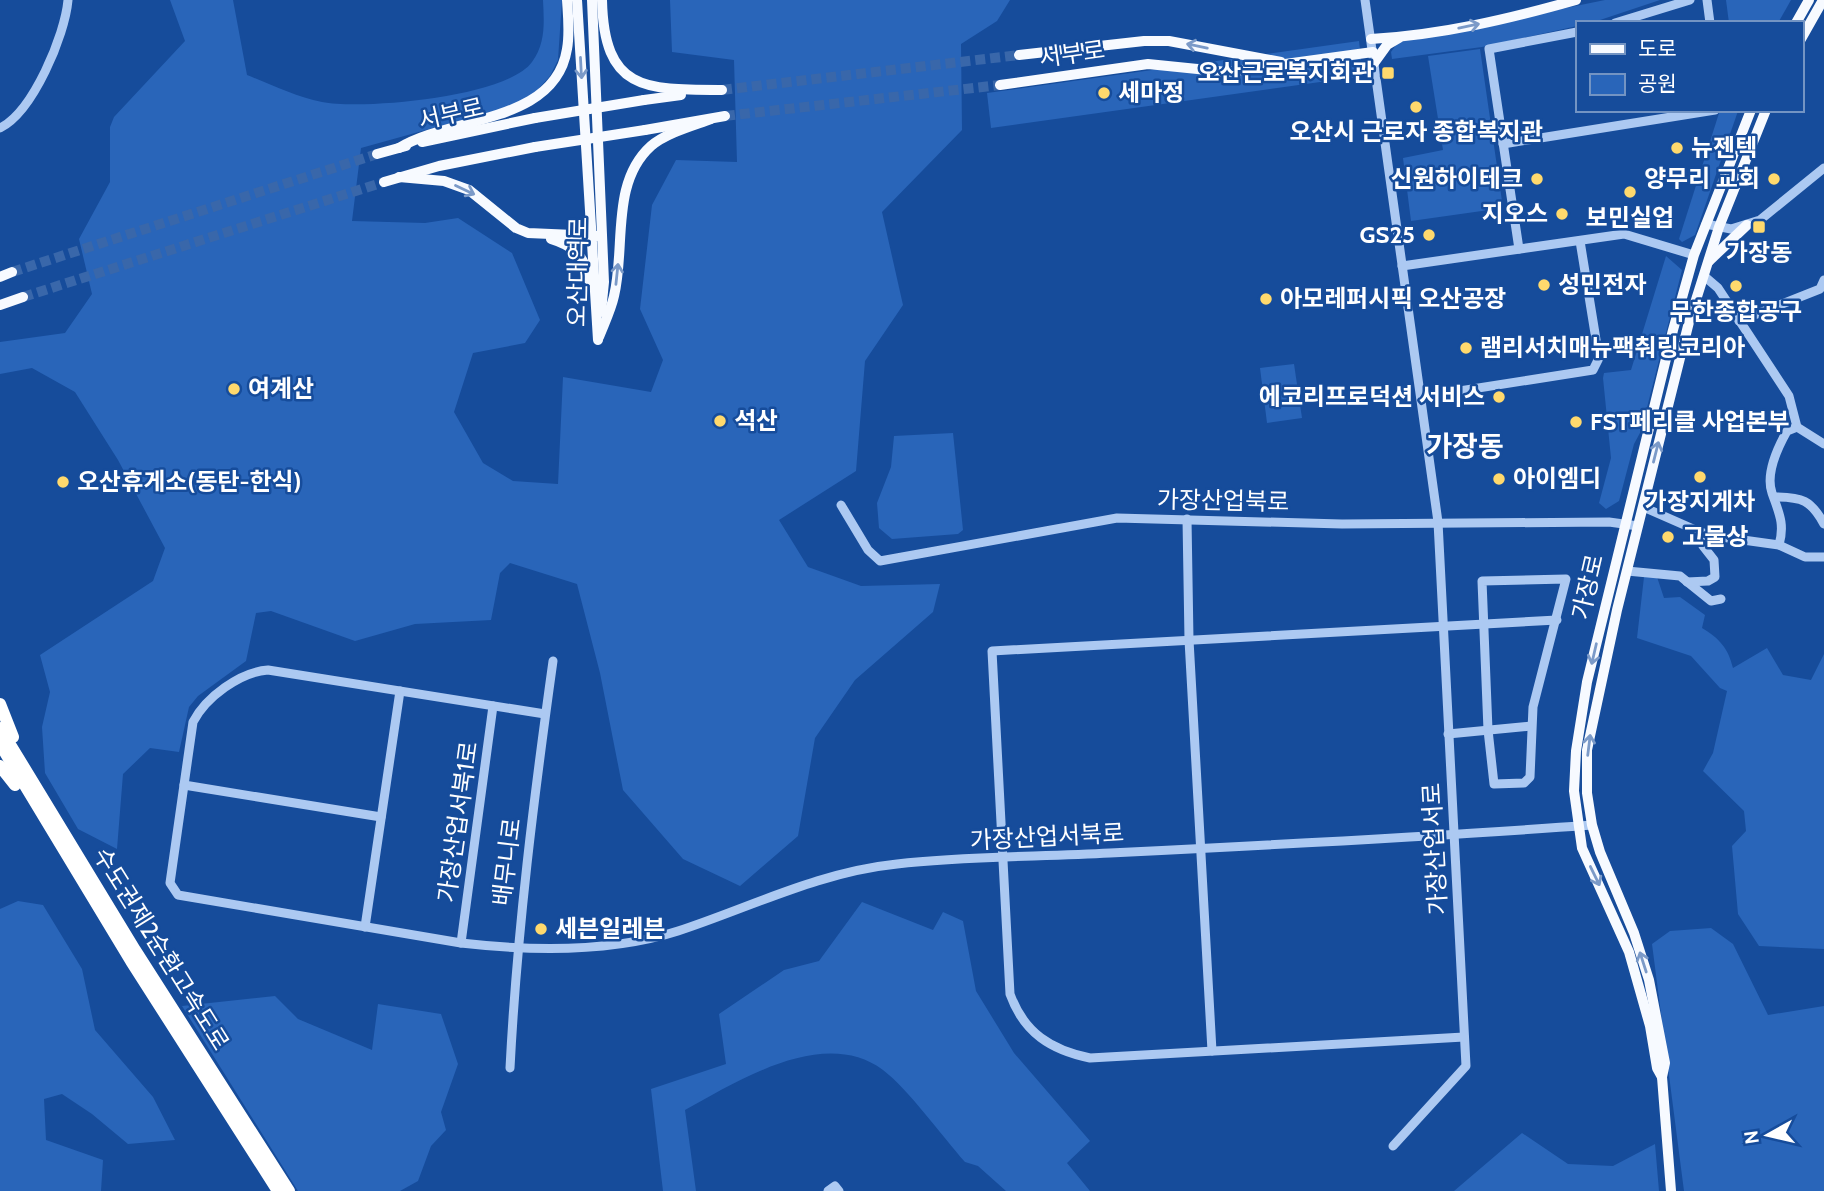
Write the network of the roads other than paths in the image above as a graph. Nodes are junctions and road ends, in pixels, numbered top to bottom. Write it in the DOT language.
graph roads {
  1 [pos="68,0"];
  2 [pos="568,0"];
  3 [pos="577,0"];
  4 [pos="592,0"];
  5 [pos="602,0"];
  6 [pos="1366,0"];
  7 [pos="1576,0"];
  8 [pos="1690,0"];
  9 [pos="1707,0"];
  10 [pos="1809,0"];
  11 [pos="1823,0"];
  12 [pos="1622,21"];
  13 [pos="1710,21"];
  14 [pos="1797,21"];
  15 [pos="1576,32"];
  16 [pos="1803,36"];
  17 [pos="1401,37"];
  18 [pos="1371,39"];
  19 [pos="1019,55"];
  20 [pos="1373,58"];
  21 [pos="1312,61"];
  22 [pos="1000,85"];
  23 [pos="1703,112"];
  24 [pos="1750,112"];
  25 [pos="1765,112"];
  26 [pos="725,116"];
  27 [pos="710,119"];
  28 [pos="0,128"];
  29 [pos="1503,144"];
  30 [pos="399,148"];
  31 [pos="377,154"];
  32 [pos="1824,168"];
  33 [pos="399,177"];
  34 [pos="384,182"];
  35 [pos="1706,224"];
  36 [pos="1747,225"];
  37 [pos="1719,227"];
  38 [pos="538,236"];
  39 [pos="597,236"];
  40 [pos="1580,241"];
  41 [pos="1519,250"];
  42 [pos="1694,256"];
  43 [pos="1707,264"];
  44 [pos="1402,266"];
  45 [pos="12,272"];
  46 [pos="1704,276"];
  47 [pos="0,277"];
  48 [pos="1824,280"];
  49 [pos="23,297"];
  50 [pos="0,305"];
  51 [pos="596,310"];
  52 [pos="1739,321"];
  53 [pos="598,340"];
  54 [pos="1421,397"];
  55 [pos="1797,427"];
  56 [pos="1824,444"];
  57 [pos="1775,497"];
  58 [pos="841,505"];
  59 [pos="1643,507"];
  60 [pos="1187,519"];
  61 [pos="1438,522"];
  62 [pos="1625,524"];
  63 [pos="1824,524"];
  64 [pos="1638,526"];
  65 [pos="1704,533"];
  66 [pos="1779,545"];
  67 [pos="1824,557"];
  68 [pos="1627,571"];
  69 [pos="1687,582"];
  70 [pos="1721,599"];
  71 [pos="1557,620"];
  72 [pos="1484,624"];
  73 [pos="1443,626"];
  74 [pos="1189,640"];
  75 [pos="553,660"];
  76 [pos="400,691"];
  77 [pos="0,704"];
  78 [pos="493,706"];
  79 [pos="545,715"];
  80 [pos="1531,726"];
  81 [pos="0,728"];
  82 [pos="1488,730"];
  83 [pos="1448,734"];
  84 [pos="0,744"];
  85 [pos="0,766"];
  86 [pos="184,785"];
  87 [pos="381,817"];
  88 [pos="1592,825"];
  89 [pos="1577,826"];
  90 [pos="1454,835"];
  91 [pos="1200,848"];
  92 [pos="1002,859"];
  93 [pos="90,885"];
  94 [pos="365,926"];
  95 [pos="461,943"];
  96 [pos="516,947"];
  97 [pos="1464,1037"];
  98 [pos="1212,1051"];
  99 [pos="510,1068"];
  100 [pos="1662,1077"];
  101 [pos="1393,1146"];
  102 [pos="278,1191"];
  103 [pos="289,1191"];
  104 [pos="828,1191"];
  105 [pos="839,1191"];
  106 [pos="1671,1191"];
  1 -- 28 [label="street"];
  2 -- 30 [label="main road"];
  3 -- 39 [label="main road, 오산대역로, one-way"];
  4 -- 39 [label="main road, 오산대역로"];
  5 -- 30 [label="main road, 서부로, bridge"];
  6 -- 18 [label="street, 가장산업서로"];
  17 -- 7 [label="main road, one-way"];
  8 -- 12 [label="street"];
  9 -- 13 [label="street"];
  10 -- 14 [label="main road"];
  11 -- 16 [label="main road"];
  15 -- 29 [label="street"];
  17 -- 18 [label="main road"];
  17 -- 20 [label="main road"];
  18 -- 20 [label="street, 가장산업서로"];
  21 -- 19 [label="main road, 서부로, one-way"];
  20 -- 21 [label="main road"];
  20 -- 44 [label="street, 가장산업서로"];
  21 -- 22 [label="main road, 서부로"];
  23 -- 29 [label="street"];
  24 -- 35 [label="main road, 가장로"];
  25 -- 37 [label="main road, 가장로"];
  26 -- 27 [label="main road"];
  27 -- 33 [label="main road, 서부로, bridge"];
  53 -- 27 [label="main road, one-way"];
  29 -- 41 [label="street"];
  30 -- 31 [label="main road, 서부로"];
  32 -- 36 [label="street"];
  33 -- 34 [label="main road, 서부로"];
  33 -- 38 [label="main road, one-way"];
  35 -- 37 [label="street"];
  35 -- 42 [label="main road, 가장로"];
  36 -- 37 [label="street"];
  36 -- 43 [label="main road"];
  37 -- 43 [label="main road, 가장로"];
  38 -- 39 [label="main road"];
  38 -- 51 [label="main road"];
  39 -- 51 [label="main road, 오산대역로"];
  39 -- 53 [label="main road, 오산대역로"];
  40 -- 41 [label="street"];
  40 -- 42 [label="street"];
  40 -- 54 [label="street"];
  41 -- 44 [label="street"];
  42 -- 62 [label="main road, 가장로"];
  43 -- 46 [label="main road, 가장로"];
  44 -- 54 [label="street, 가장산업서로"];
  45 -- 47 [label="main road"];
  46 -- 52 [label="street"];
  59 -- 46 [label="main road, 가장로, one-way"];
  48 -- 52 [label="street"];
  49 -- 50 [label="main road"];
  51 -- 53 [label="main road, 오산대역로"];
  52 -- 55 [label="street"];
  54 -- 61 [label="street, 가장산업서로"];
  55 -- 56 [label="street"];
  55 -- 57 [label="street"];
  57 -- 63 [label="street"];
  57 -- 66 [label="street"];
  58 -- 60 [label="street, 가장산업북로"];
  59 -- 64 [label="main road, 가장로"];
  59 -- 65 [label="street"];
  60 -- 61 [label="street, 가장산업북로"];
  60 -- 74 [label="street"];
  61 -- 62 [label="street, 가장산업북로"];
  61 -- 73 [label="street, 가장산업서로"];
  62 -- 64 [label="street, 가장산업북로"];
  62 -- 89 [label="main road, 가장로, one-way"];
  64 -- 68 [label="main road, 가장로"];
  65 -- 66 [label="street"];
  65 -- 69 [label="street"];
  66 -- 67 [label="street"];
  68 -- 69 [label="street"];
  88 -- 68 [label="main road, 가장로, one-way"];
  69 -- 70 [label="street"];
  71 -- 72 [label="street"];
  71 -- 72 [label="street"];
  71 -- 80 [label="street"];
  72 -- 73 [label="street"];
  72 -- 82 [label="street"];
  73 -- 74 [label="street"];
  73 -- 83 [label="street, 가장산업서로"];
  74 -- 91 [label="street"];
  74 -- 92 [label="street"];
  75 -- 79 [label="street, 배무니로"];
  76 -- 78 [label="street"];
  76 -- 86 [label="street"];
  76 -- 87 [label="street"];
  77 -- 93 [label="highway"];
  78 -- 79 [label="street"];
  78 -- 95 [label="street, 가장산업서북1로"];
  79 -- 96 [label="street, 배무니로"];
  80 -- 82 [label="street"];
  80 -- 82 [label="street"];
  81 -- 93 [label="highway, 수도권제2순환고속도로"];
  82 -- 83 [label="street"];
  83 -- 90 [label="street, 가장산업서로"];
  84 -- 93 [label="highway, 수도권제2순환고속도로"];
  85 -- 93 [label="highway"];
  86 -- 87 [label="street"];
  86 -- 94 [label="street"];
  87 -- 94 [label="street"];
  88 -- 89 [label="street, 가장산업서북로"];
  100 -- 88 [label="main road, 가장로, one-way"];
  89 -- 90 [label="street, 가장산업서북로"];
  89 -- 100 [label="main road, 가장로, one-way"];
  90 -- 91 [label="street, 가장산업서북로"];
  90 -- 97 [label="street, 가장산업서로"];
  91 -- 92 [label="street, 가장산업서북로"];
  91 -- 98 [label="street"];
  92 -- 96 [label="street, 가장산업서북로"];
  92 -- 98 [label="street"];
  93 -- 102 [label="highway, 수도권제2순환고속도로"];
  93 -- 103 [label="highway, 수도권제2순환고속도로"];
  94 -- 95 [label="street"];
  95 -- 96 [label="street"];
  96 -- 99 [label="street, 배무니로"];
  97 -- 98 [label="street"];
  97 -- 101 [label="street, 가장산업서로"];
  100 -- 106 [label="main road, 가장로"];
  104 -- 105 [label="street"];
}
